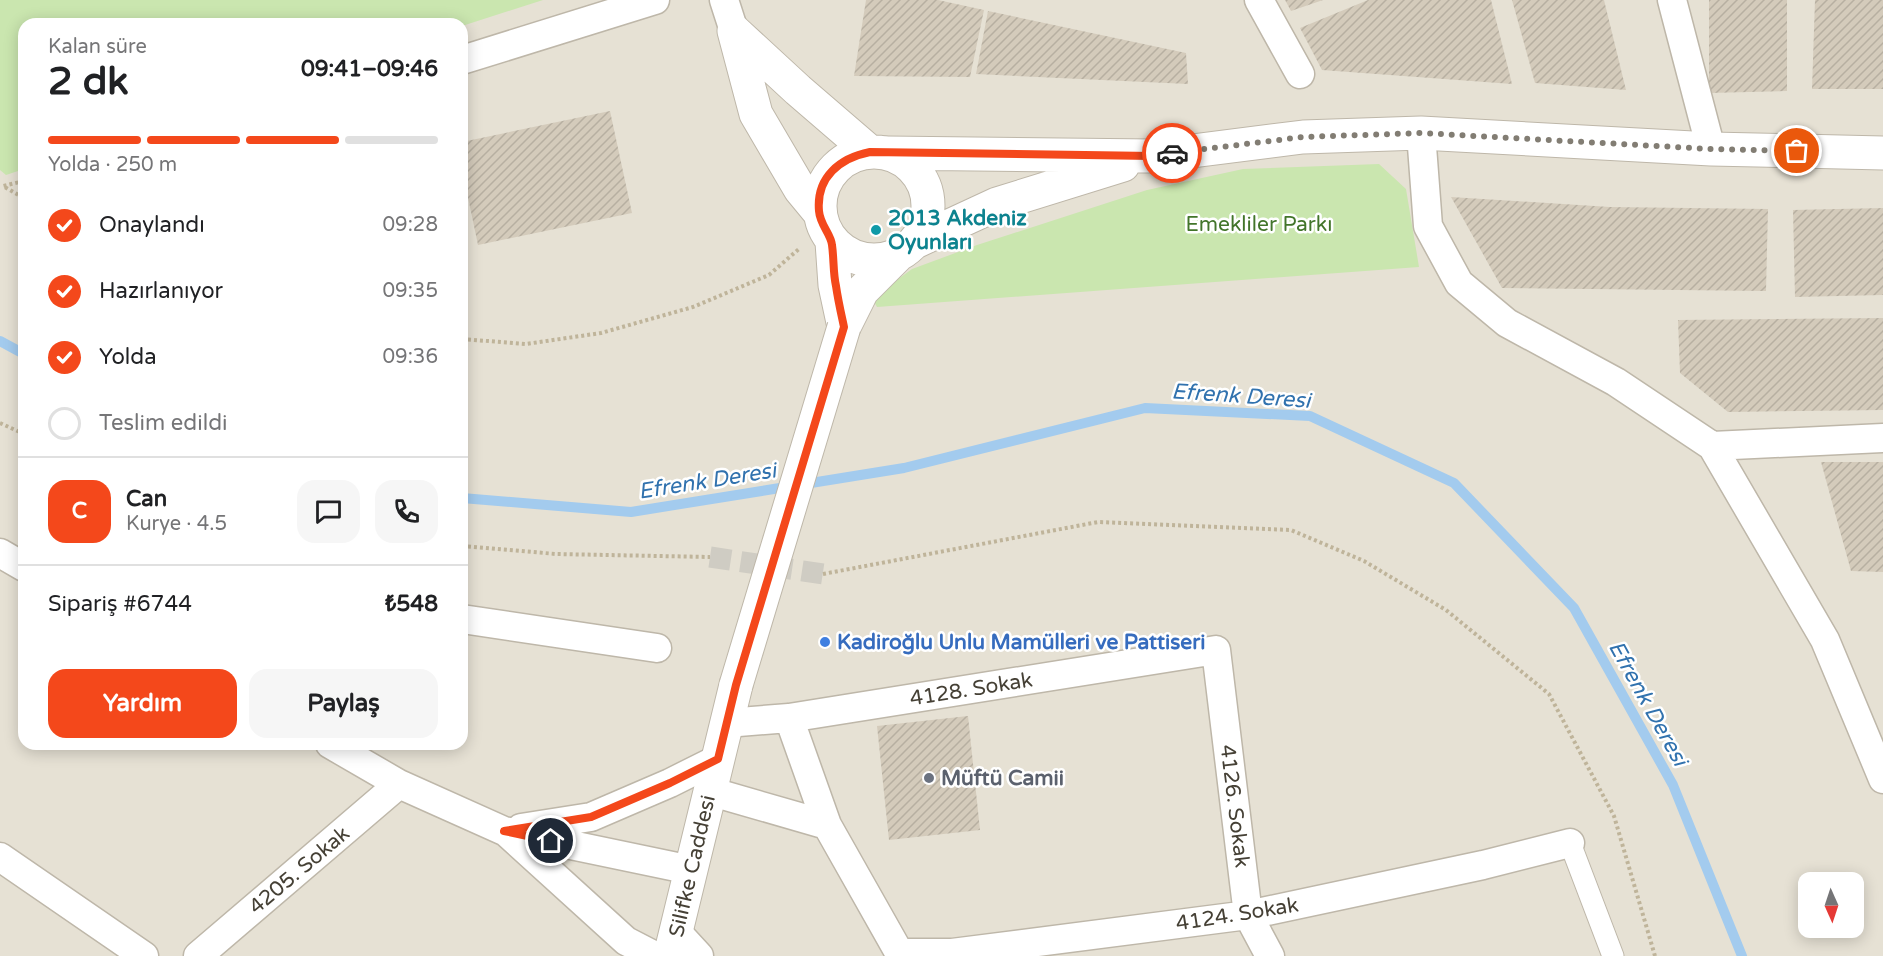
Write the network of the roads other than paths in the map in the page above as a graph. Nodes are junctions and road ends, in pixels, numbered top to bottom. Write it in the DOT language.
graph roads {
  1 [pos="655,0"];
  2 [pos="724,0"];
  3 [pos="1259,0"];
  4 [pos="1672,0"];
  5 [pos="734,31"];
  6 [pos="468,58"];
  7 [pos="1300,74"];
  8 [pos="1421,133"];
  9 [pos="1711,149"];
  10 [pos="879,152"];
  11 [pos="1883,153"];
  12 [pos="1153,156"];
  13 [pos="825,227"];
  14 [pos="907,248"];
  15 [pos="844,327"];
  16 [pos="1883,438"];
  17 [pos="1712,446"];
  18 [pos="0,552"];
  19 [pos="18,554"];
  20 [pos="18,563"];
  21 [pos="468,620"];
  22 [pos="657,648"];
  23 [pos="1216,650"];
  24 [pos="789,718"];
  25 [pos="726,723"];
  26 [pos="340,750"];
  27 [pos="718,759"];
  28 [pos="1883,779"];
  29 [pos="399,784"];
  30 [pos="709,791"];
  31 [pos="827,825"];
  32 [pos="504,831"];
  33 [pos="1570,843"];
  34 [pos="0,857"];
  35 [pos="691,870"];
  36 [pos="1248,915"];
  37 [pos="673,944"];
  38 [pos="900,955"];
  39 [pos="144,956"];
  40 [pos="198,956"];
  41 [pos="656,956"];
  42 [pos="699,956"];
  43 [pos="1270,956"];
  44 [pos="1613,956"];
  1 -- 6 [label="street"];
  2 -- 5 [label="street"];
  3 -- 7 [label="street"];
  4 -- 9 [label="street"];
  5 -- 10 [label="street"];
  5 -- 13 [label="street"];
  8 -- 9 [label="street"];
  8 -- 12 [label="street"];
  8 -- 17 [label="street"];
  9 -- 11 [label="street"];
  10 -- 12 [label="street"];
  10 -- 13 [label="street"];
  10 -- 14 [label="street"];
  12 -- 14 [label="street"];
  13 -- 14 [label="street"];
  13 -- 15 [label="street"];
  14 -- 15 [label="street, Silifke Caddesi"];
  15 -- 25 [label="street, Silifke Caddesi, bridge"];
  16 -- 17 [label="street"];
  17 -- 28 [label="street"];
  18 -- 19 [label="street"];
  18 -- 20 [label="street"];
  21 -- 22 [label="street"];
  23 -- 24 [label="street, 4128. Sokak"];
  23 -- 36 [label="street, 4126. Sokak"];
  24 -- 25 [label="street, 4128. Sokak"];
  24 -- 31 [label="street"];
  25 -- 27 [label="street, Silifke Caddesi"];
  26 -- 29 [label="street"];
  27 -- 30 [label="street, Silifke Caddesi"];
  27 -- 32 [label="street"];
  29 -- 32 [label="street"];
  29 -- 40 [label="street, 4205. Sokak"];
  30 -- 31 [label="street"];
  30 -- 35 [label="street, Silifke Caddesi"];
  31 -- 38 [label="street"];
  32 -- 35 [label="street"];
  32 -- 41 [label="street"];
  33 -- 36 [label="street, 4124. Sokak"];
  33 -- 44 [label="street"];
  34 -- 39 [label="street"];
  35 -- 37 [label="street, Silifke Caddesi"];
  36 -- 38 [label="street, 4124. Sokak"];
  36 -- 43 [label="street, 4126. Sokak"];
  37 -- 42 [label="street"];
}
